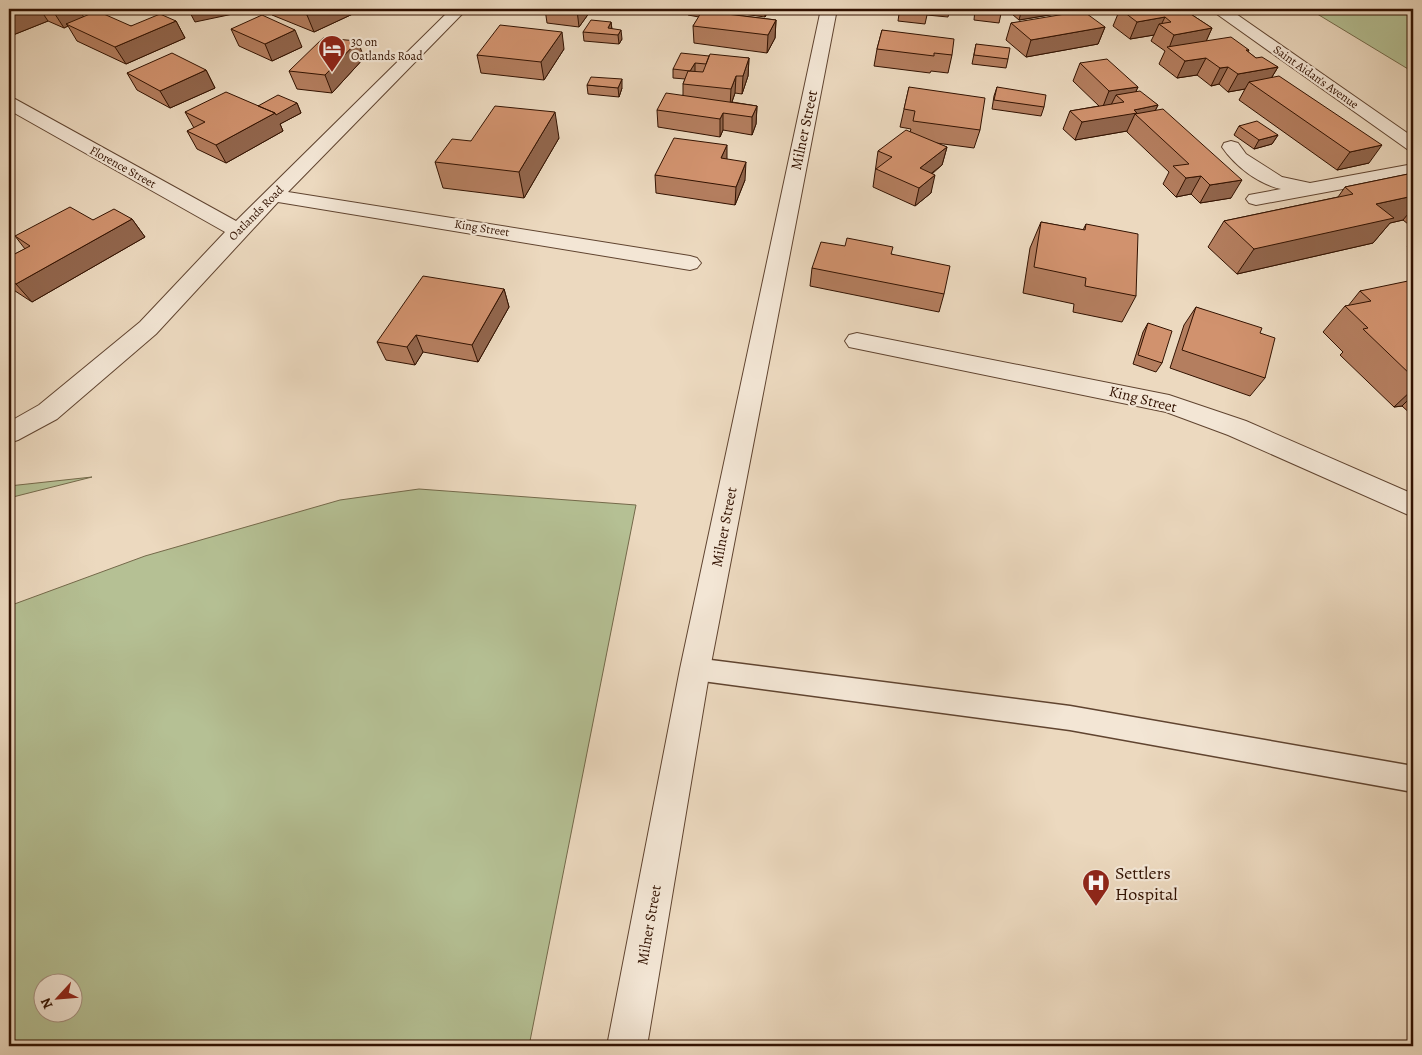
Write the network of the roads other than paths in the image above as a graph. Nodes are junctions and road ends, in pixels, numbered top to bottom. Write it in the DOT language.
graph roads {
  1 [pos="459,9"];
  2 [pos="829,9"];
  3 [pos="1218,9"];
  4 [pos="9,103"];
  5 [pos="1413,145"];
  6 [pos="1231,147"];
  7 [pos="1413,170"];
  8 [pos="1312,189"];
  9 [pos="274,196"];
  10 [pos="1256,199"];
  11 [pos="238,231"];
  12 [pos="690,263"];
  13 [pos="857,341"];
  14 [pos="9,433"];
  15 [pos="1413,506"];
  16 [pos="695,669"];
  17 [pos="1413,779"];
  18 [pos="627,1046"];
  1 -- 9 [label="street, Oatlands Road"];
  2 -- 16 [label="street, Milner Street"];
  3 -- 5 [label="street, Saint Aidan's Avenue"];
  4 -- 11 [label="street, Florence Street"];
  6 -- 8 [label="street"];
  7 -- 8 [label="street"];
  8 -- 10 [label="street"];
  9 -- 11 [label="street, Oatlands Road"];
  9 -- 12 [label="street, King Street"];
  11 -- 14 [label="street, Oatlands Road"];
  13 -- 15 [label="street, King Street"];
  16 -- 17 [label="lane"];
  16 -- 18 [label="street, Milner Street"];
}
